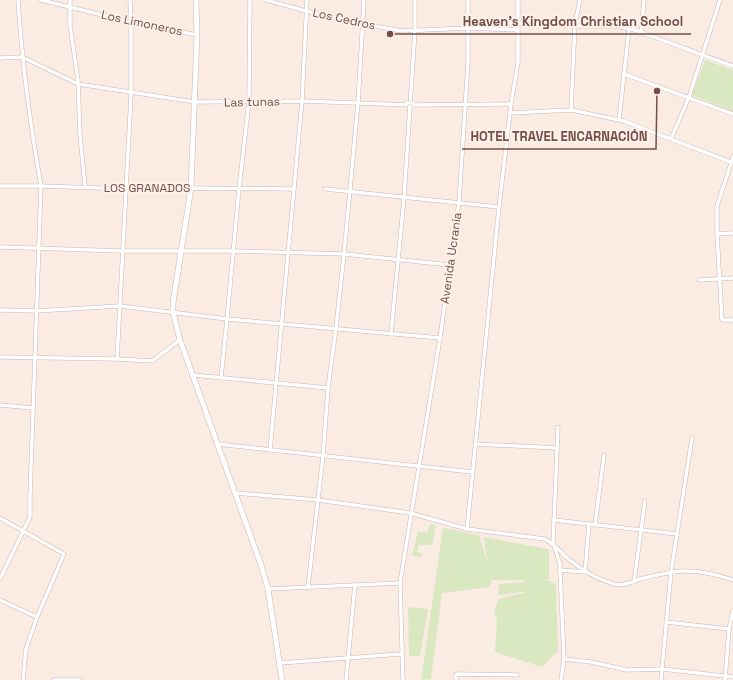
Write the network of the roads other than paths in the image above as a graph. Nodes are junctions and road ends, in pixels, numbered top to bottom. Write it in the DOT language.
graph roads {
  1 [pos="18,0"];
  2 [pos="41,0"];
  3 [pos="70,0"];
  4 [pos="130,0"];
  5 [pos="196,0"];
  6 [pos="250,0"];
  7 [pos="266,0"];
  8 [pos="307,0"];
  9 [pos="364,0"];
  10 [pos="415,0"];
  11 [pos="468,0"];
  12 [pos="518,0"];
  13 [pos="580,0"];
  14 [pos="644,0"];
  15 [pos="720,0"];
  16 [pos="70,6"];
  17 [pos="306,11"];
  18 [pos="131,22"];
  19 [pos="518,23"];
  20 [pos="363,24"];
  21 [pos="575,26"];
  22 [pos="468,28"];
  23 [pos="628,29"];
  24 [pos="415,30"];
  25 [pos="518,30"];
  26 [pos="641,32"];
  27 [pos="197,35"];
  28 [pos="702,55"];
  29 [pos="22,56"];
  30 [pos="0,58"];
  31 [pos="733,66"];
  32 [pos="624,74"];
  33 [pos="78,84"];
  34 [pos="131,92"];
  35 [pos="689,97"];
  36 [pos="302,101"];
  37 [pos="195,102"];
  38 [pos="249,102"];
  39 [pos="358,103"];
  40 [pos="410,104"];
  41 [pos="465,104"];
  42 [pos="511,104"];
  43 [pos="571,110"];
  44 [pos="510,113"];
  45 [pos="733,114"];
  46 [pos="619,120"];
  47 [pos="671,139"];
  48 [pos="733,157"];
  49 [pos="732,163"];
  50 [pos="0,186"];
  51 [pos="41,186"];
  52 [pos="85,187"];
  53 [pos="191,188"];
  54 [pos="126,189"];
  55 [pos="239,189"];
  56 [pos="294,189"];
  57 [pos="325,189"];
  58 [pos="350,191"];
  59 [pos="404,198"];
  60 [pos="459,202"];
  61 [pos="499,207"];
  62 [pos="733,233"];
  63 [pos="717,234"];
  64 [pos="0,247"];
  65 [pos="39,248"];
  66 [pos="123,251"];
  67 [pos="181,251"];
  68 [pos="234,251"];
  69 [pos="288,253"];
  70 [pos="344,254"];
  71 [pos="398,260"];
  72 [pos="450,266"];
  73 [pos="733,278"];
  74 [pos="720,279"];
  75 [pos="699,280"];
  76 [pos="120,306"];
  77 [pos="0,310"];
  78 [pos="36,311"];
  79 [pos="173,312"];
  80 [pos="227,319"];
  81 [pos="733,320"];
  82 [pos="282,324"];
  83 [pos="336,328"];
  84 [pos="391,334"];
  85 [pos="440,338"];
  86 [pos="180,340"];
  87 [pos="0,357"];
  88 [pos="35,358"];
  89 [pos="117,359"];
  90 [pos="193,375"];
  91 [pos="221,378"];
  92 [pos="276,383"];
  93 [pos="328,388"];
  94 [pos="0,405"];
  95 [pos="33,408"];
  96 [pos="558,427"];
  97 [pos="692,438"];
  98 [pos="217,444"];
  99 [pos="475,444"];
  100 [pos="557,448"];
  101 [pos="270,450"];
  102 [pos="604,455"];
  103 [pos="324,456"];
  104 [pos="419,467"];
  105 [pos="472,472"];
  106 [pos="235,492"];
  107 [pos="318,500"];
  108 [pos="645,501"];
  109 [pos="410,513"];
  110 [pos="0,518"];
  111 [pos="554,520"];
  112 [pos="589,524"];
  113 [pos="596,525"];
  114 [pos="467,529"];
  115 [pos="24,530"];
  116 [pos="640,530"];
  117 [pos="677,534"];
  118 [pos="553,543"];
  119 [pos="560,570"];
  120 [pos="585,572"];
  121 [pos="671,572"];
  122 [pos="0,579"];
  123 [pos="733,580"];
  124 [pos="634,582"];
  125 [pos="400,583"];
  126 [pos="355,585"];
  127 [pos="308,587"];
  128 [pos="268,590"];
  129 [pos="0,600"];
  130 [pos="733,611"];
  131 [pos="37,617"];
  132 [pos="666,622"];
  133 [pos="730,629"];
  134 [pos="401,654"];
  135 [pos="348,658"];
  136 [pos="564,659"];
  137 [pos="280,663"];
  138 [pos="662,669"];
  139 [pos="518,675"];
  140 [pos="733,677"];
  141 [pos="726,678"];
  142 [pos="23,680"];
  143 [pos="54,680"];
  144 [pos="80,680"];
  145 [pos="282,680"];
  146 [pos="346,680"];
  147 [pos="402,680"];
  148 [pos="456,680"];
  149 [pos="561,680"];
  150 [pos="661,680"];
  1 -- 29 [label="street"];
  2 -- 16 [label="street, Los Limoneros"];
  3 -- 16 [label="street"];
  4 -- 18 [label="street"];
  5 -- 27 [label="street"];
  6 -- 38 [label="street"];
  7 -- 17 [label="street, Los Cedros"];
  8 -- 17 [label="street"];
  9 -- 20 [label="street"];
  10 -- 24 [label="street"];
  11 -- 22 [label="street, Avenida Ucrania"];
  12 -- 19 [label="street"];
  13 -- 21 [label="street"];
  14 -- 26 [label="street"];
  15 -- 28 [label="street"];
  16 -- 18 [label="street, Los Limoneros"];
  16 -- 33 [label="street"];
  17 -- 20 [label="street, Los Cedros"];
  17 -- 36 [label="street"];
  18 -- 27 [label="street, Los Limoneros"];
  18 -- 34 [label="street"];
  19 -- 21 [label="street"];
  19 -- 25 [label="street"];
  20 -- 24 [label="street, Los Cedros"];
  20 -- 39 [label="street"];
  21 -- 23 [label="street"];
  21 -- 43 [label="street"];
  22 -- 24 [label="street, Los Cedros"];
  22 -- 25 [label="street, Los Cedros"];
  22 -- 41 [label="street, Avenida Ucrania"];
  23 -- 26 [label="street"];
  23 -- 32 [label="street"];
  24 -- 40 [label="street"];
  25 -- 42 [label="street"];
  26 -- 28 [label="street"];
  27 -- 37 [label="street"];
  28 -- 31 [label="street"];
  28 -- 35 [label="street"];
  29 -- 30 [label="street"];
  29 -- 33 [label="street, Las tunas"];
  29 -- 51 [label="street"];
  32 -- 35 [label="street"];
  32 -- 46 [label="street"];
  33 -- 34 [label="street, Las tunas"];
  33 -- 52 [label="street"];
  34 -- 37 [label="street, Las tunas"];
  34 -- 54 [label="street"];
  35 -- 45 [label="street"];
  35 -- 47 [label="street"];
  36 -- 38 [label="street, Las tunas"];
  36 -- 39 [label="street, Las tunas"];
  36 -- 56 [label="street"];
  37 -- 38 [label="street, Las tunas"];
  37 -- 53 [label="street"];
  38 -- 55 [label="street"];
  39 -- 40 [label="street, Las tunas"];
  39 -- 58 [label="street"];
  40 -- 41 [label="street, Las tunas"];
  40 -- 59 [label="street"];
  41 -- 42 [label="street, Las tunas"];
  41 -- 60 [label="street, Avenida Ucrania"];
  42 -- 44 [label="street"];
  43 -- 44 [label="street"];
  43 -- 46 [label="street"];
  44 -- 61 [label="street"];
  46 -- 47 [label="street"];
  47 -- 49 [label="street"];
  48 -- 49 [label="street"];
  49 -- 63 [label="street"];
  50 -- 51 [label="street, LOS GRANADOS"];
  51 -- 52 [label="street, LOS GRANADOS"];
  51 -- 65 [label="street"];
  52 -- 54 [label="street, LOS GRANADOS"];
  53 -- 54 [label="street, LOS GRANADOS"];
  53 -- 55 [label="street, LOS GRANADOS"];
  53 -- 67 [label="street"];
  54 -- 66 [label="street"];
  55 -- 56 [label="street, LOS GRANADOS"];
  55 -- 68 [label="street"];
  56 -- 69 [label="street"];
  57 -- 58 [label="street"];
  58 -- 59 [label="street"];
  58 -- 70 [label="street"];
  59 -- 60 [label="street"];
  59 -- 71 [label="street"];
  60 -- 61 [label="street"];
  60 -- 72 [label="street, Avenida Ucrania"];
  61 -- 99 [label="street"];
  62 -- 63 [label="street"];
  63 -- 74 [label="street"];
  64 -- 65 [label="street"];
  65 -- 66 [label="street"];
  65 -- 78 [label="street"];
  66 -- 67 [label="street"];
  66 -- 76 [label="street"];
  67 -- 68 [label="street"];
  67 -- 79 [label="street"];
  68 -- 69 [label="street"];
  68 -- 80 [label="street"];
  69 -- 70 [label="street"];
  69 -- 82 [label="street"];
  70 -- 71 [label="street"];
  70 -- 83 [label="street"];
  71 -- 72 [label="street"];
  71 -- 84 [label="street"];
  72 -- 85 [label="street, Avenida Ucrania"];
  73 -- 74 [label="street"];
  74 -- 75 [label="street"];
  74 -- 81 [label="street"];
  76 -- 78 [label="street"];
  76 -- 79 [label="street"];
  76 -- 89 [label="street"];
  77 -- 78 [label="street"];
  78 -- 88 [label="street"];
  79 -- 80 [label="street"];
  79 -- 86 [label="street"];
  80 -- 82 [label="street"];
  80 -- 91 [label="street"];
  82 -- 83 [label="street"];
  82 -- 92 [label="street"];
  83 -- 84 [label="street"];
  83 -- 93 [label="street"];
  84 -- 85 [label="street"];
  85 -- 104 [label="street, Avenida Ucrania"];
  86 -- 89 [label="street"];
  86 -- 90 [label="street"];
  87 -- 88 [label="street"];
  88 -- 89 [label="street"];
  88 -- 95 [label="street"];
  90 -- 91 [label="street"];
  90 -- 98 [label="street"];
  91 -- 92 [label="street"];
  92 -- 93 [label="street"];
  92 -- 101 [label="street"];
  93 -- 103 [label="street"];
  94 -- 95 [label="street"];
  95 -- 115 [label="street"];
  96 -- 100 [label="street"];
  97 -- 117 [label="street"];
  98 -- 101 [label="street"];
  98 -- 106 [label="street"];
  99 -- 100 [label="street"];
  99 -- 105 [label="street"];
  100 -- 111 [label="street"];
  101 -- 103 [label="street"];
  102 -- 113 [label="street"];
  103 -- 104 [label="street"];
  103 -- 107 [label="street"];
  104 -- 105 [label="street"];
  104 -- 109 [label="street, Avenida Ucrania"];
  105 -- 114 [label="street"];
  106 -- 107 [label="street"];
  106 -- 128 [label="street"];
  107 -- 109 [label="street"];
  107 -- 127 [label="street"];
  108 -- 116 [label="street"];
  109 -- 114 [label="street"];
  109 -- 125 [label="street, Avenida Ucrania"];
  110 -- 115 [label="street"];
  111 -- 112 [label="street"];
  111 -- 118 [label="street"];
  112 -- 113 [label="street"];
  112 -- 120 [label="street"];
  113 -- 116 [label="street"];
  114 -- 118 [label="street"];
  115 -- 122 [label="street"];
  115 -- 131 [label="street"];
  116 -- 117 [label="street"];
  116 -- 124 [label="street"];
  117 -- 121 [label="street"];
  118 -- 119 [label="street"];
  118 -- 120 [label="street"];
  119 -- 120 [label="street"];
  119 -- 136 [label="street"];
  120 -- 124 [label="street"];
  121 -- 123 [label="street"];
  121 -- 124 [label="street"];
  121 -- 132 [label="street"];
  125 -- 126 [label="street"];
  125 -- 134 [label="street, Avenida Ucrania"];
  126 -- 127 [label="street"];
  126 -- 135 [label="street"];
  127 -- 128 [label="street"];
  128 -- 137 [label="street"];
  129 -- 131 [label="street"];
  130 -- 133 [label="street"];
  131 -- 142 [label="street"];
  132 -- 133 [label="street"];
  132 -- 138 [label="street"];
  133 -- 141 [label="street"];
  134 -- 135 [label="street"];
  134 -- 147 [label="street, Avenida Ucrania"];
  135 -- 137 [label="street"];
  135 -- 146 [label="street"];
  136 -- 138 [label="street"];
  136 -- 149 [label="street"];
  137 -- 145 [label="street"];
  138 -- 141 [label="street"];
  138 -- 150 [label="street"];
  139 -- 148 [label="street"];
  140 -- 141 [label="street"];
  143 -- 144 [label="street"];
}
